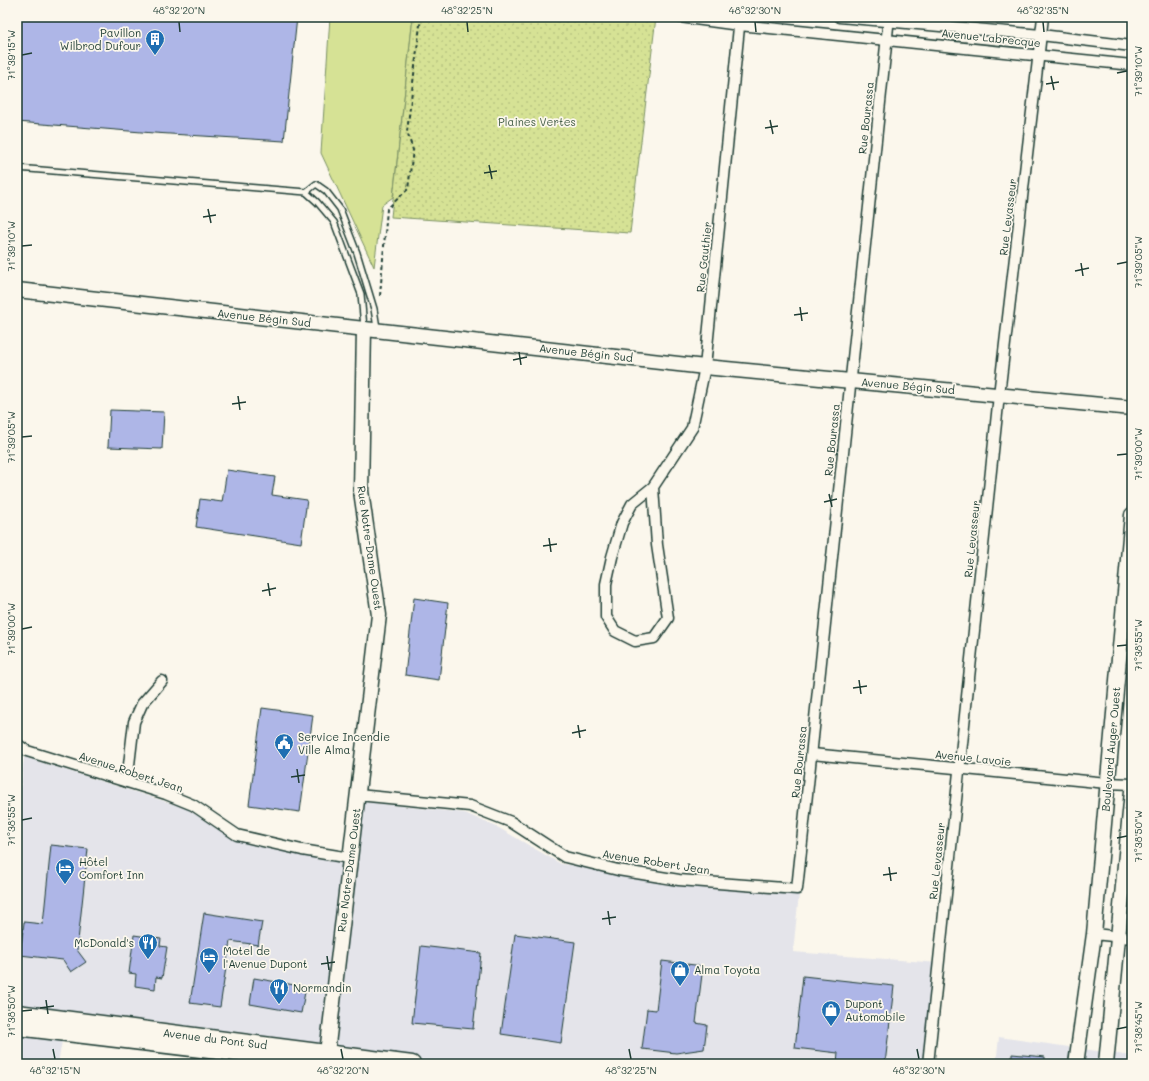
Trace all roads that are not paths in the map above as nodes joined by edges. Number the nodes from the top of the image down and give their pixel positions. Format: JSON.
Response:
{"nodes":[{"id":1,"x":680,"y":17,"type":"edge"},
{"id":2,"x":840,"y":17,"type":"edge"},
{"id":3,"x":1043,"y":17,"type":"edge"},
{"id":4,"x":889,"y":19,"type":"edge"},
{"id":5,"x":740,"y":21,"type":"edge"},
{"id":6,"x":1041,"y":35,"type":"junction"},
{"id":7,"x":887,"y":40,"type":"junction"},
{"id":8,"x":1132,"y":46,"type":"edge"},
{"id":9,"x":1039,"y":55,"type":"junction"},
{"id":10,"x":1132,"y":65,"type":"edge"},
{"id":11,"x":17,"y":168,"type":"edge"},
{"id":12,"x":306,"y":192,"type":"junction"},
{"id":13,"x":17,"y":290,"type":"edge"},
{"id":14,"x":370,"y":329,"type":"junction"},
{"id":15,"x":704,"y":367,"type":"junction"},
{"id":16,"x":850,"y":380,"type":"junction"},
{"id":17,"x":1000,"y":395,"type":"junction"},
{"id":18,"x":1132,"y":408,"type":"edge"},
{"id":19,"x":653,"y":487,"type":"junction"},
{"id":20,"x":1132,"y":515,"type":"edge"},
{"id":21,"x":162,"y":681,"type":"dead end"},
{"id":22,"x":17,"y":744,"type":"edge"},
{"id":23,"x":812,"y":754,"type":"junction"},
{"id":24,"x":959,"y":769,"type":"junction"},
{"id":25,"x":127,"y":782,"type":"junction"},
{"id":26,"x":1107,"y":783,"type":"junction"},
{"id":27,"x":1132,"y":784,"type":"edge"},
{"id":28,"x":1132,"y":791,"type":"edge"},
{"id":29,"x":358,"y":796,"type":"junction"},
{"id":30,"x":350,"y":858,"type":"junction"},
{"id":31,"x":797,"y":889,"type":"joint"},
{"id":32,"x":1094,"y":934,"type":"junction"},
{"id":33,"x":1126,"y":937,"type":"edge"},
{"id":34,"x":17,"y":1013,"type":"edge"},
{"id":35,"x":17,"y":1027,"type":"edge"},
{"id":36,"x":326,"y":1060,"type":"edge"},
{"id":37,"x":412,"y":1064,"type":"edge"},
{"id":38,"x":928,"y":1064,"type":"edge"},
{"id":39,"x":1076,"y":1064,"type":"edge"},
{"id":40,"x":1106,"y":1064,"type":"edge"}],
"edges":[{"from":1,"to":5,"type":"street","name":"Avenue Labrecque"},
{"from":2,"to":4,"type":"street","name":"Avenue Labrecque"},
{"from":3,"to":6,"type":"street","name":"Rue Levasseur"},
{"from":4,"to":6,"type":"street","name":"Avenue Labrecque"},
{"from":4,"to":7,"type":"street","name":"Rue Bourassa"},
{"from":5,"to":7,"type":"street","name":"Avenue Labrecque"},
{"from":5,"to":15,"type":"street","name":"Rue Gauthier"},
{"from":6,"to":8,"type":"street","name":"Avenue Labrecque"},
{"from":6,"to":9,"type":"street","name":"Rue Levasseur"},
{"from":7,"to":9,"type":"street","name":"Avenue Labrecque"},
{"from":7,"to":16,"type":"street","name":"Rue Bourassa"},
{"from":9,"to":10,"type":"street","name":"Avenue Labrecque"},
{"from":9,"to":17,"type":"street","name":"Rue Levasseur"},
{"from":11,"to":12,"type":"lane"},
{"from":12,"to":14,"type":"lane"},
{"from":12,"to":14,"type":"lane"},
{"from":13,"to":14,"type":"street","name":"Avenue Bégin Sud"},
{"from":14,"to":15,"type":"street","name":"Avenue Bégin Sud"},
{"from":14,"to":29,"type":"street","name":"Rue Notre-Dame Ouest"},
{"from":15,"to":16,"type":"street","name":"Avenue Bégin Sud"},
{"from":15,"to":19,"type":"street","name":"Rue Gauthier"},
{"from":16,"to":17,"type":"street","name":"Avenue Bégin Sud"},
{"from":16,"to":23,"type":"street","name":"Rue Bourassa"},
{"from":17,"to":18,"type":"street","name":"Avenue Bégin Sud"},
{"from":17,"to":24,"type":"street","name":"Rue Levasseur"},
{"from":19,"to":19,"type":"street","name":"Rue Gauthier"},
{"from":20,"to":26,"type":"street","name":"Boulevard Auger Ouest"},
{"from":21,"to":25,"type":"street"},
{"from":22,"to":25,"type":"street","name":"Avenue Robert Jean"},
{"from":23,"to":24,"type":"street","name":"Avenue Lavoie"},
{"from":23,"to":31,"type":"street","name":"Rue Bourassa"},
{"from":24,"to":26,"type":"street","name":"Avenue Lavoie"},
{"from":24,"to":38,"type":"street","name":"Rue Levasseur"},
{"from":25,"to":30,"type":"street","name":"Avenue Robert Jean"},
{"from":26,"to":27,"type":"street","name":"Avenue Lavoie"},
{"from":26,"to":32,"type":"street","name":"Boulevard Auger Ouest"},
{"from":28,"to":33,"type":"street"},
{"from":29,"to":30,"type":"street","name":"Rue Notre-Dame Ouest"},
{"from":29,"to":31,"type":"street","name":"Avenue Robert Jean"},
{"from":30,"to":36,"type":"street","name":"Rue Notre-Dame Ouest"},
{"from":32,"to":33,"type":"street"},
{"from":32,"to":39,"type":"street","name":"Boulevard Auger Ouest"},
{"from":33,"to":40,"type":"street"},
{"from":34,"to":36,"type":"main road","name":"Avenue du Pont Sud"},
{"from":35,"to":36,"type":"main road","name":"Avenue du Pont Sud"},
{"from":36,"to":37,"type":"main road","name":"Avenue du Pont Sud"}]}
